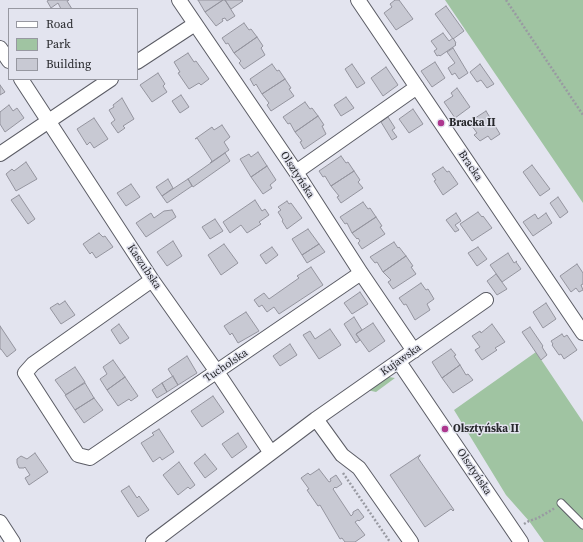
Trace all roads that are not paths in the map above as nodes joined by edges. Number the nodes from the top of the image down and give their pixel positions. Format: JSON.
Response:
{"nodes":[{"id":1,"x":179,"y":0,"type":"edge"},
{"id":2,"x":358,"y":0,"type":"edge"},
{"id":3,"x":195,"y":24,"type":"junction"},
{"id":4,"x":0,"y":48,"type":"edge"},
{"id":5,"x":8,"y":60,"type":"edge"},
{"id":6,"x":138,"y":61,"type":"edge"},
{"id":7,"x":22,"y":80,"type":"edge"},
{"id":8,"x":109,"y":80,"type":"edge"},
{"id":9,"x":417,"y":87,"type":"junction"},
{"id":10,"x":48,"y":120,"type":"junction"},
{"id":11,"x":0,"y":154,"type":"edge"},
{"id":12,"x":296,"y":172,"type":"junction"},
{"id":13,"x":361,"y":273,"type":"junction"},
{"id":14,"x":152,"y":280,"type":"junction"},
{"id":15,"x":486,"y":300,"type":"dead end"},
{"id":16,"x":583,"y":333,"type":"edge"},
{"id":17,"x":414,"y":351,"type":"junction"},
{"id":18,"x":399,"y":362,"type":"junction"},
{"id":19,"x":217,"y":372,"type":"junction"},
{"id":20,"x":316,"y":419,"type":"junction"},
{"id":21,"x":271,"y":453,"type":"junction"},
{"id":22,"x":561,"y":503,"type":"road end"},
{"id":23,"x":0,"y":522,"type":"edge"},
{"id":24,"x":583,"y":525,"type":"edge"},
{"id":25,"x":518,"y":537,"type":"edge"},
{"id":26,"x":13,"y":541,"type":"edge"},
{"id":27,"x":153,"y":542,"type":"edge"},
{"id":28,"x":411,"y":542,"type":"edge"}],
"edges":[{"from":1,"to":3,"type":"street","name":"Olsztyńska"},
{"from":2,"to":9,"type":"street","name":"Bracka"},
{"from":3,"to":6,"type":"street"},
{"from":3,"to":12,"type":"street","name":"Olsztyńska"},
{"from":4,"to":5,"type":"street"},
{"from":7,"to":10,"type":"street","name":"Kaszubska"},
{"from":8,"to":10,"type":"street"},
{"from":9,"to":12,"type":"street"},
{"from":9,"to":16,"type":"street","name":"Bracka"},
{"from":10,"to":11,"type":"street"},
{"from":10,"to":14,"type":"street","name":"Kaszubska"},
{"from":12,"to":13,"type":"street","name":"Olsztyńska"},
{"from":13,"to":17,"type":"street","name":"Olsztyńska"},
{"from":13,"to":19,"type":"street","name":"Tucholska"},
{"from":14,"to":19,"type":"street","name":"Kaszubska"},
{"from":14,"to":19,"type":"street","name":"Tucholska"},
{"from":15,"to":17,"type":"street","name":"Kujawska"},
{"from":17,"to":18,"type":"street","name":"Kujawska"},
{"from":18,"to":20,"type":"street","name":"Kujawska"},
{"from":18,"to":25,"type":"street","name":"Olsztyńska"},
{"from":19,"to":21,"type":"street","name":"Kaszubska"},
{"from":20,"to":21,"type":"street","name":"Kujawska"},
{"from":20,"to":28,"type":"street"},
{"from":21,"to":27,"type":"street","name":"Kujawska"},
{"from":22,"to":24,"type":"lane"},
{"from":23,"to":26,"type":"street"}]}
